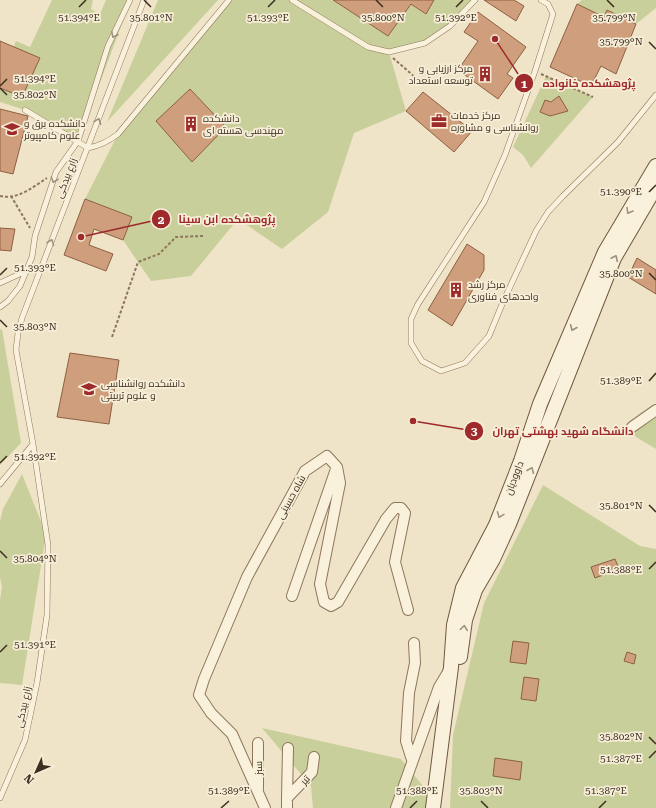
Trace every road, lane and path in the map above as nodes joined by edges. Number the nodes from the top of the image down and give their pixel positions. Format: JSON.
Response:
{"nodes":[{"id":1,"x":130,"y":0,"type":"edge"},
{"id":2,"x":144,"y":0,"type":"edge"},
{"id":3,"x":229,"y":0,"type":"edge"},
{"id":4,"x":292,"y":0,"type":"edge"},
{"id":5,"x":475,"y":0,"type":"edge"},
{"id":6,"x":541,"y":0,"type":"edge"},
{"id":7,"x":394,"y":59,"type":"dead end"},
{"id":8,"x":535,"y":71,"type":"junction"},
{"id":9,"x":424,"y":85,"type":"dead end"},
{"id":10,"x":656,"y":95,"type":"edge"},
{"id":11,"x":593,"y":97,"type":"dead end"},
{"id":12,"x":26,"y":110,"type":"dead end"},
{"id":13,"x":78,"y":141,"type":"junction"},
{"id":14,"x":88,"y":148,"type":"junction"},
{"id":15,"x":656,"y":166,"type":"edge"},
{"id":16,"x":56,"y":172,"type":"junction"},
{"id":17,"x":656,"y":186,"type":"edge"},
{"id":18,"x":0,"y":196,"type":"edge"},
{"id":19,"x":11,"y":196,"type":"junction"},
{"id":20,"x":35,"y":236,"type":"junction"},
{"id":21,"x":203,"y":236,"type":"dead end"},
{"id":22,"x":26,"y":271,"type":"junction"},
{"id":23,"x":0,"y":283,"type":"edge"},
{"id":24,"x":0,"y":307,"type":"edge"},
{"id":25,"x":112,"y":337,"type":"dead end"},
{"id":26,"x":566,"y":361,"type":"junction"},
{"id":27,"x":656,"y":410,"type":"edge"},
{"id":28,"x":632,"y":427,"type":"dead end"},
{"id":29,"x":33,"y":444,"type":"junction"},
{"id":30,"x":337,"y":467,"type":"junction"},
{"id":31,"x":0,"y":484,"type":"edge"},
{"id":32,"x":292,"y":596,"type":"dead end"},
{"id":33,"x":408,"y":610,"type":"dead end"},
{"id":34,"x":414,"y":643,"type":"dead end"},
{"id":35,"x":455,"y":666,"type":"junction"},
{"id":36,"x":258,"y":743,"type":"dead end"},
{"id":37,"x":288,"y":748,"type":"dead end"},
{"id":38,"x":314,"y":758,"type":"dead end"},
{"id":39,"x":412,"y":760,"type":"junction"},
{"id":40,"x":258,"y":793,"type":"junction"},
{"id":41,"x":0,"y":798,"type":"edge"},
{"id":42,"x":287,"y":803,"type":"edge"},
{"id":43,"x":265,"y":808,"type":"edge"},
{"id":44,"x":396,"y":808,"type":"edge"},
{"id":45,"x":433,"y":808,"type":"edge"},
{"id":46,"x":439,"y":808,"type":"edge"}],
"edges":[{"from":1,"to":13,"type":"lane","name":"زارع بیدکی","one_way":true},
{"from":14,"to":2,"type":"lane","name":"زارع بیدکی","one_way":true},
{"from":3,"to":14,"type":"lane"},
{"from":4,"to":5,"type":"lane"},
{"from":6,"to":8,"type":"lane"},
{"from":7,"to":9,"type":"path"},
{"from":8,"to":10,"type":"lane"},
{"from":8,"to":11,"type":"path"},
{"from":12,"to":13,"type":"lane"},
{"from":13,"to":14,"type":"lane"},
{"from":13,"to":16,"type":"lane","name":"زارع بیدکی"},
{"from":29,"to":14,"type":"lane","name":"زارع بیدکی","one_way":true},
{"from":15,"to":26,"type":"street","name":"داوودیان","one_way":true},
{"from":16,"to":19,"type":"path"},
{"from":16,"to":20,"type":"lane","name":"زارع بیدکی","one_way":true},
{"from":26,"to":17,"type":"street","name":"داوودیان","one_way":true},
{"from":18,"to":19,"type":"path"},
{"from":19,"to":20,"type":"path"},
{"from":20,"to":22,"type":"lane","name":"زارع بیدکی"},
{"from":21,"to":25,"type":"path"},
{"from":22,"to":23,"type":"lane"},
{"from":22,"to":24,"type":"lane","name":"زارع بیدکی"},
{"from":26,"to":35,"type":"street","name":"داوودیان"},
{"from":27,"to":28,"type":"street"},
{"from":29,"to":31,"type":"lane"},
{"from":29,"to":41,"type":"lane","name":"زارع بیدکی"},
{"from":30,"to":32,"type":"street"},
{"from":30,"to":33,"type":"street"},
{"from":30,"to":40,"type":"street","name":"شاه حسینی"},
{"from":34,"to":39,"type":"street"},
{"from":35,"to":39,"type":"street"},
{"from":35,"to":45,"type":"street","name":"داوودیان"},
{"from":35,"to":46,"type":"street","name":"داوودیان"},
{"from":36,"to":40,"type":"street","name":"سبز"},
{"from":37,"to":42,"type":"street","name":"تیر"},
{"from":38,"to":42,"type":"street","name":"تیر"},
{"from":39,"to":44,"type":"street"},
{"from":40,"to":43,"type":"street","name":"شاه حسینی"}]}
